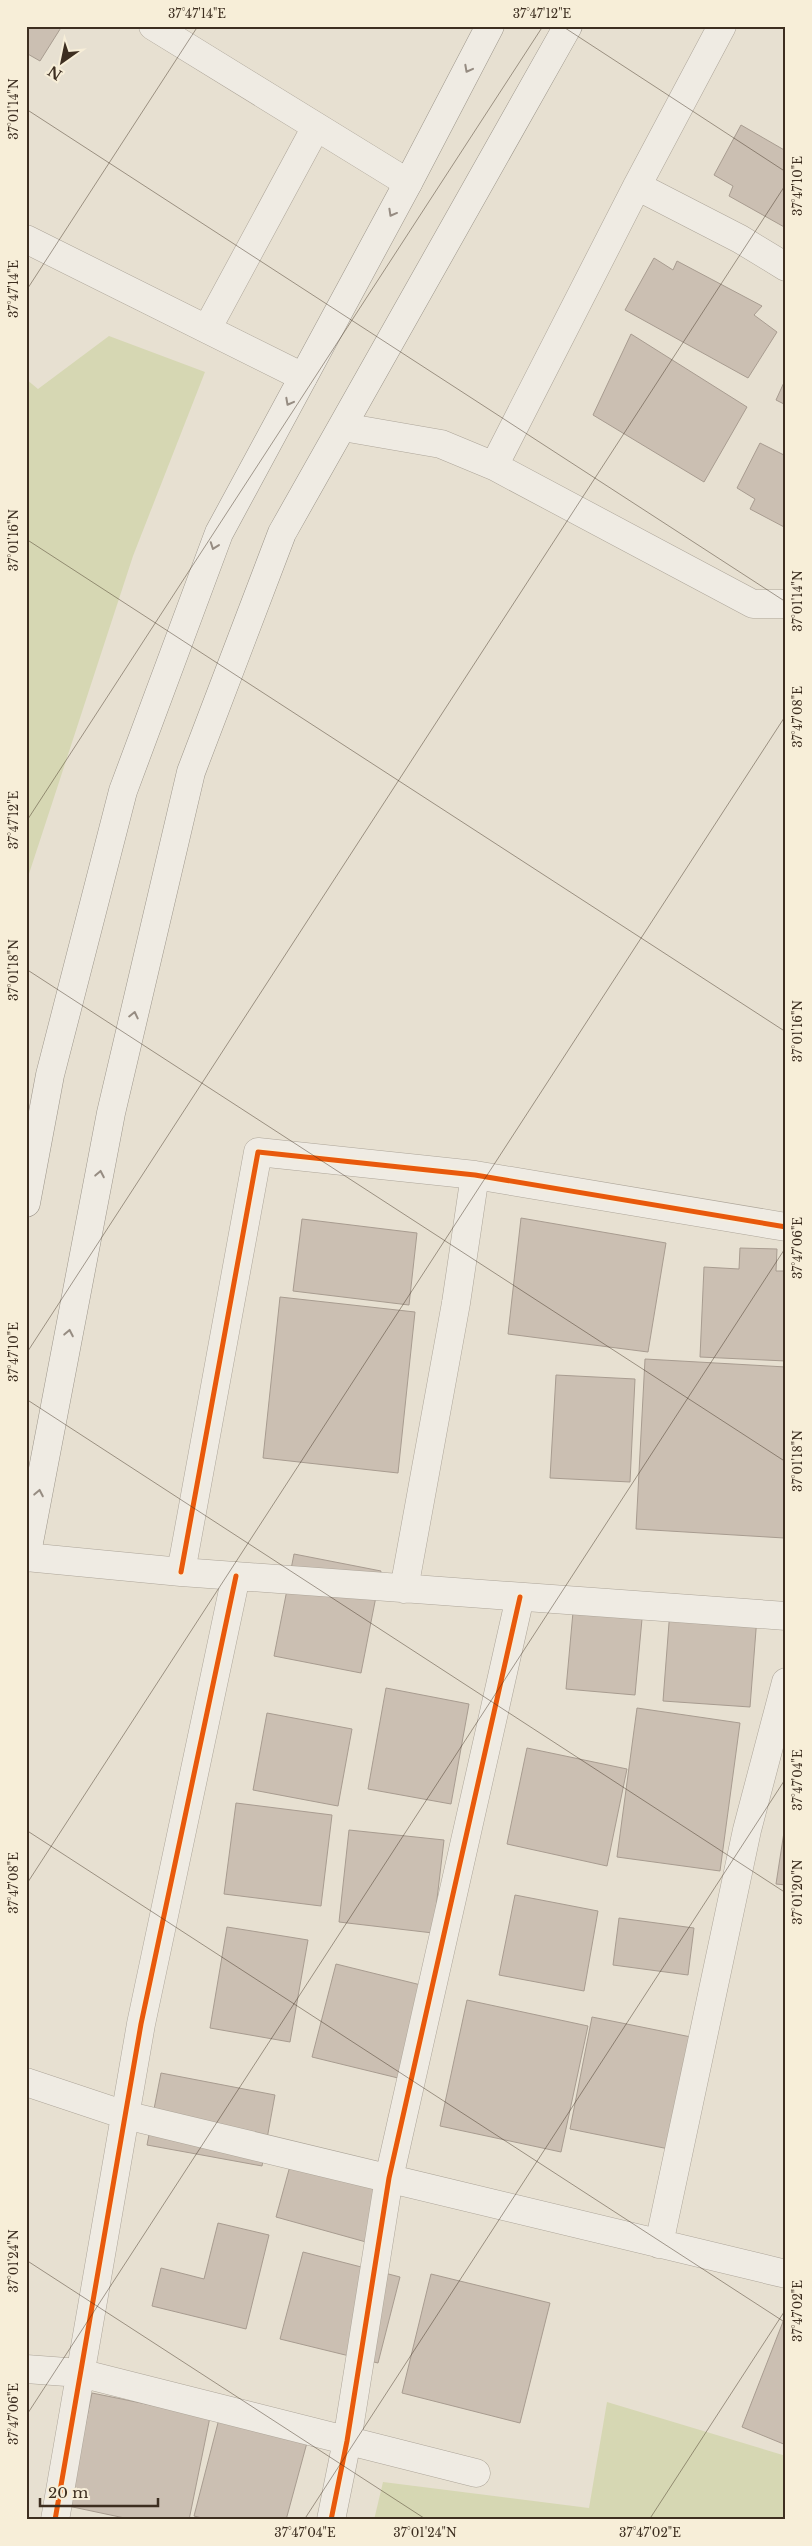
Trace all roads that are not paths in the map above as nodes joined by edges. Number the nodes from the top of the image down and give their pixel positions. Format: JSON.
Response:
{"nodes":[{"id":1,"x":153,"y":26,"type":"edge"},
{"id":2,"x":490,"y":26,"type":"edge"},
{"id":3,"x":568,"y":26,"type":"edge"},
{"id":4,"x":722,"y":26,"type":"edge"},
{"id":5,"x":316,"y":127,"type":"junction"},
{"id":6,"x":408,"y":183,"type":"junction"},
{"id":7,"x":637,"y":186,"type":"junction"},
{"id":8,"x":26,"y":239,"type":"edge"},
{"id":9,"x":786,"y":267,"type":"edge"},
{"id":10,"x":208,"y":329,"type":"junction"},
{"id":11,"x":303,"y":377,"type":"junction"},
{"id":12,"x":343,"y":427,"type":"junction"},
{"id":13,"x":494,"y":466,"type":"junction"},
{"id":14,"x":786,"y":604,"type":"edge"},
{"id":15,"x":475,"y":1175,"type":"junction"},
{"id":16,"x":26,"y":1203,"type":"edge"},
{"id":17,"x":786,"y":1227,"type":"edge"},
{"id":18,"x":26,"y":1557,"type":"edge"},
{"id":19,"x":181,"y":1572,"type":"junction"},
{"id":20,"x":236,"y":1576,"type":"junction"},
{"id":21,"x":404,"y":1589,"type":"junction"},
{"id":22,"x":520,"y":1597,"type":"junction"},
{"id":23,"x":786,"y":1616,"type":"edge"},
{"id":24,"x":786,"y":1682,"type":"edge"},
{"id":25,"x":26,"y":2082,"type":"edge"},
{"id":26,"x":125,"y":2116,"type":"junction"},
{"id":27,"x":389,"y":2178,"type":"junction"},
{"id":28,"x":659,"y":2244,"type":"junction"},
{"id":29,"x":786,"y":2274,"type":"edge"},
{"id":30,"x":26,"y":2369,"type":"edge"},
{"id":31,"x":80,"y":2373,"type":"junction"},
{"id":32,"x":347,"y":2441,"type":"junction"},
{"id":33,"x":476,"y":2473,"type":"dead end"},
{"id":34,"x":55,"y":2520,"type":"edge"},
{"id":35,"x":332,"y":2520,"type":"edge"}],
"edges":[{"from":1,"to":5,"type":"street"},
{"from":2,"to":6,"type":"street","one_way":true},
{"from":3,"to":12,"type":"street"},
{"from":4,"to":7,"type":"street"},
{"from":5,"to":6,"type":"street"},
{"from":5,"to":10,"type":"street"},
{"from":6,"to":11,"type":"street","one_way":true},
{"from":7,"to":9,"type":"street"},
{"from":7,"to":13,"type":"street"},
{"from":8,"to":10,"type":"street"},
{"from":10,"to":11,"type":"street"},
{"from":11,"to":16,"type":"street","one_way":true},
{"from":12,"to":13,"type":"street"},
{"from":18,"to":12,"type":"street","one_way":true},
{"from":13,"to":14,"type":"street"},
{"from":15,"to":17,"type":"street"},
{"from":15,"to":19,"type":"street"},
{"from":15,"to":21,"type":"street"},
{"from":18,"to":19,"type":"street"},
{"from":19,"to":20,"type":"street"},
{"from":20,"to":21,"type":"street"},
{"from":20,"to":26,"type":"street"},
{"from":21,"to":22,"type":"street"},
{"from":22,"to":23,"type":"street"},
{"from":22,"to":27,"type":"street"},
{"from":24,"to":28,"type":"street"},
{"from":25,"to":26,"type":"street"},
{"from":26,"to":27,"type":"street"},
{"from":26,"to":31,"type":"street"},
{"from":27,"to":28,"type":"street"},
{"from":27,"to":32,"type":"street"},
{"from":28,"to":29,"type":"street"},
{"from":30,"to":31,"type":"street"},
{"from":31,"to":32,"type":"street"},
{"from":31,"to":34,"type":"street"},
{"from":32,"to":33,"type":"street"},
{"from":32,"to":35,"type":"street"}]}
